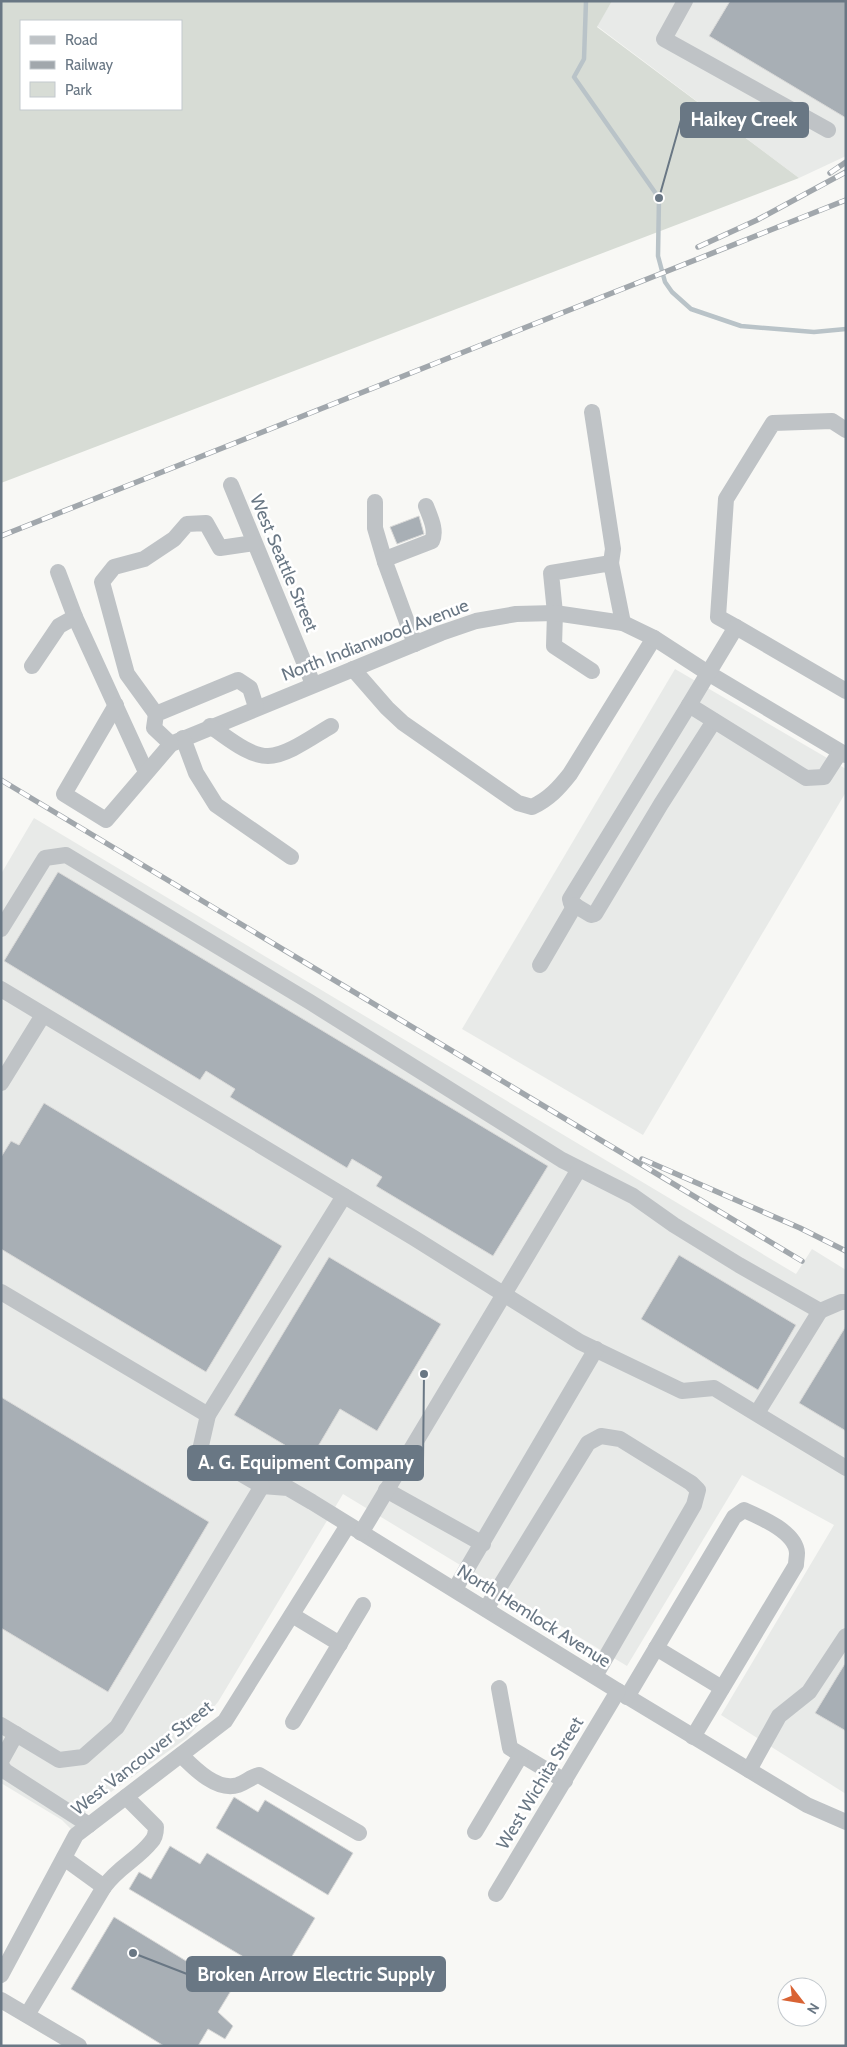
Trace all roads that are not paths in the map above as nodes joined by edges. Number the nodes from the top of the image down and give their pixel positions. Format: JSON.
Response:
{"nodes":[{"id":1,"x":685,"y":1,"type":"edge"},
{"id":2,"x":828,"y":130,"type":"dead end"},
{"id":3,"x":592,"y":412,"type":"dead end"},
{"id":4,"x":846,"y":430,"type":"edge"},
{"id":5,"x":230,"y":486,"type":"dead end"},
{"id":6,"x":375,"y":502,"type":"dead end"},
{"id":7,"x":426,"y":506,"type":"dead end"},
{"id":8,"x":254,"y":543,"type":"junction"},
{"id":9,"x":385,"y":562,"type":"junction"},
{"id":10,"x":611,"y":564,"type":"junction"},
{"id":11,"x":58,"y":572,"type":"dead end"},
{"id":12,"x":555,"y":613,"type":"junction"},
{"id":13,"x":75,"y":617,"type":"junction"},
{"id":14,"x":624,"y":623,"type":"junction"},
{"id":15,"x":736,"y":627,"type":"junction"},
{"id":16,"x":654,"y":638,"type":"junction"},
{"id":17,"x":415,"y":644,"type":"junction"},
{"id":18,"x":32,"y":666,"type":"dead end"},
{"id":19,"x":353,"y":670,"type":"junction"},
{"id":20,"x":592,"y":671,"type":"dead end"},
{"id":21,"x":708,"y":673,"type":"junction"},
{"id":22,"x":313,"y":684,"type":"junction"},
{"id":23,"x":846,"y":691,"type":"edge"},
{"id":24,"x":116,"y":705,"type":"junction"},
{"id":25,"x":689,"y":705,"type":"junction"},
{"id":26,"x":256,"y":707,"type":"junction"},
{"id":27,"x":156,"y":714,"type":"junction"},
{"id":28,"x":714,"y":721,"type":"junction"},
{"id":29,"x":210,"y":726,"type":"junction"},
{"id":30,"x":331,"y":726,"type":"dead end"},
{"id":31,"x":177,"y":741,"type":"junction"},
{"id":32,"x":843,"y":754,"type":"edge"},
{"id":33,"x":146,"y":772,"type":"junction"},
{"id":34,"x":628,"y":804,"type":"junction"},
{"id":35,"x":652,"y":819,"type":"junction"},
{"id":36,"x":291,"y":857,"type":"dead end"},
{"id":37,"x":575,"y":905,"type":"junction"},
{"id":38,"x":1,"y":929,"type":"edge"},
{"id":39,"x":540,"y":964,"type":"dead end"},
{"id":40,"x":1,"y":989,"type":"edge"},
{"id":41,"x":43,"y":1015,"type":"junction"},
{"id":42,"x":1,"y":1083,"type":"edge"},
{"id":43,"x":579,"y":1169,"type":"junction"},
{"id":44,"x":344,"y":1196,"type":"junction"},
{"id":45,"x":1,"y":1292,"type":"edge"},
{"id":46,"x":504,"y":1294,"type":"junction"},
{"id":47,"x":846,"y":1302,"type":"edge"},
{"id":48,"x":820,"y":1311,"type":"junction"},
{"id":49,"x":596,"y":1349,"type":"junction"},
{"id":50,"x":757,"y":1413,"type":"junction"},
{"id":51,"x":208,"y":1415,"type":"junction"},
{"id":52,"x":846,"y":1468,"type":"edge"},
{"id":53,"x":262,"y":1486,"type":"junction"},
{"id":54,"x":386,"y":1490,"type":"junction"},
{"id":55,"x":354,"y":1529,"type":"junction"},
{"id":56,"x":482,"y":1544,"type":"junction"},
{"id":57,"x":455,"y":1589,"type":"junction"},
{"id":58,"x":363,"y":1605,"type":"dead end"},
{"id":59,"x":486,"y":1609,"type":"junction"},
{"id":60,"x":292,"y":1615,"type":"junction"},
{"id":61,"x":846,"y":1636,"type":"edge"},
{"id":62,"x":340,"y":1644,"type":"junction"},
{"id":63,"x":656,"y":1648,"type":"junction"},
{"id":64,"x":594,"y":1676,"type":"junction"},
{"id":65,"x":499,"y":1688,"type":"dead end"},
{"id":66,"x":722,"y":1688,"type":"junction"},
{"id":67,"x":622,"y":1694,"type":"junction"},
{"id":68,"x":293,"y":1722,"type":"dead end"},
{"id":69,"x":1,"y":1725,"type":"edge"},
{"id":70,"x":16,"y":1734,"type":"junction"},
{"id":71,"x":693,"y":1737,"type":"junction"},
{"id":72,"x":181,"y":1755,"type":"junction"},
{"id":73,"x":521,"y":1755,"type":"junction"},
{"id":74,"x":1,"y":1761,"type":"edge"},
{"id":75,"x":1,"y":1765,"type":"edge"},
{"id":76,"x":749,"y":1770,"type":"junction"},
{"id":77,"x":565,"y":1781,"type":"junction"},
{"id":78,"x":126,"y":1797,"type":"junction"},
{"id":79,"x":846,"y":1822,"type":"edge"},
{"id":80,"x":89,"y":1825,"type":"junction"},
{"id":81,"x":475,"y":1832,"type":"dead end"},
{"id":82,"x":359,"y":1833,"type":"dead end"},
{"id":83,"x":64,"y":1858,"type":"junction"},
{"id":84,"x":104,"y":1887,"type":"junction"},
{"id":85,"x":496,"y":1894,"type":"dead end"},
{"id":86,"x":1,"y":1975,"type":"edge"},
{"id":87,"x":1,"y":2000,"type":"edge"},
{"id":88,"x":27,"y":2015,"type":"junction"},
{"id":89,"x":79,"y":2046,"type":"edge"}],
"edges":[{"from":1,"to":2,"type":"street"},
{"from":3,"to":10,"type":"street"},
{"from":4,"to":15,"type":"street"},
{"from":5,"to":8,"type":"street","name":"West Seattle Street"},
{"from":6,"to":9,"type":"street"},
{"from":7,"to":9,"type":"street"},
{"from":8,"to":22,"type":"street","name":"West Seattle Street"},
{"from":8,"to":27,"type":"street"},
{"from":9,"to":17,"type":"street"},
{"from":10,"to":12,"type":"street"},
{"from":10,"to":14,"type":"street"},
{"from":11,"to":13,"type":"street"},
{"from":12,"to":14,"type":"street","name":"North Indianwood Avenue"},
{"from":12,"to":17,"type":"street","name":"North Indianwood Avenue"},
{"from":12,"to":20,"type":"street"},
{"from":13,"to":18,"type":"street"},
{"from":13,"to":24,"type":"street"},
{"from":14,"to":16,"type":"street","name":"North Indianwood Avenue"},
{"from":15,"to":21,"type":"street"},
{"from":15,"to":23,"type":"street"},
{"from":16,"to":19,"type":"street"},
{"from":16,"to":21,"type":"street","name":"North Indianwood Avenue"},
{"from":17,"to":19,"type":"street","name":"North Indianwood Avenue"},
{"from":19,"to":22,"type":"street","name":"North Indianwood Avenue"},
{"from":21,"to":25,"type":"street"},
{"from":21,"to":32,"type":"street","name":"North Indianwood Avenue"},
{"from":22,"to":26,"type":"street","name":"North Indianwood Avenue"},
{"from":24,"to":33,"type":"street"},
{"from":24,"to":33,"type":"street","name":"North Indianwood Avenue"},
{"from":25,"to":28,"type":"street"},
{"from":25,"to":34,"type":"street"},
{"from":26,"to":27,"type":"street"},
{"from":26,"to":29,"type":"street","name":"North Indianwood Avenue"},
{"from":27,"to":31,"type":"street"},
{"from":28,"to":32,"type":"street"},
{"from":28,"to":35,"type":"street"},
{"from":29,"to":30,"type":"street"},
{"from":29,"to":31,"type":"street","name":"North Indianwood Avenue"},
{"from":31,"to":33,"type":"street","name":"North Indianwood Avenue"},
{"from":31,"to":36,"type":"street"},
{"from":34,"to":35,"type":"street"},
{"from":34,"to":37,"type":"street"},
{"from":35,"to":37,"type":"street"},
{"from":37,"to":39,"type":"street"},
{"from":38,"to":43,"type":"street"},
{"from":40,"to":41,"type":"street"},
{"from":41,"to":42,"type":"street"},
{"from":41,"to":44,"type":"street"},
{"from":43,"to":46,"type":"street","name":"West Vancouver Street"},
{"from":43,"to":48,"type":"street"},
{"from":44,"to":46,"type":"street"},
{"from":44,"to":51,"type":"street"},
{"from":45,"to":51,"type":"street"},
{"from":46,"to":49,"type":"street"},
{"from":46,"to":54,"type":"street","name":"West Vancouver Street"},
{"from":47,"to":48,"type":"street"},
{"from":48,"to":50,"type":"street"},
{"from":49,"to":50,"type":"street"},
{"from":49,"to":56,"type":"street"},
{"from":50,"to":52,"type":"street"},
{"from":51,"to":53,"type":"street","name":"North Hemlock Avenue"},
{"from":53,"to":55,"type":"street","name":"North Hemlock Avenue"},
{"from":53,"to":70,"type":"street"},
{"from":54,"to":55,"type":"street","name":"West Vancouver Street"},
{"from":54,"to":56,"type":"street"},
{"from":55,"to":57,"type":"street","name":"North Hemlock Avenue"},
{"from":55,"to":60,"type":"street","name":"West Vancouver Street"},
{"from":56,"to":57,"type":"street"},
{"from":57,"to":59,"type":"street","name":"North Hemlock Avenue"},
{"from":58,"to":62,"type":"street"},
{"from":59,"to":64,"type":"street","name":"North Hemlock Avenue"},
{"from":59,"to":64,"type":"street"},
{"from":60,"to":62,"type":"street"},
{"from":60,"to":72,"type":"street","name":"West Vancouver Street"},
{"from":61,"to":76,"type":"street"},
{"from":62,"to":68,"type":"street"},
{"from":63,"to":66,"type":"street"},
{"from":63,"to":66,"type":"street","name":"West Wichita Street"},
{"from":63,"to":67,"type":"street","name":"West Wichita Street"},
{"from":64,"to":67,"type":"street","name":"North Hemlock Avenue"},
{"from":65,"to":73,"type":"street"},
{"from":66,"to":71,"type":"street"},
{"from":67,"to":71,"type":"street","name":"North Hemlock Avenue"},
{"from":67,"to":77,"type":"street","name":"West Wichita Street"},
{"from":69,"to":70,"type":"street"},
{"from":70,"to":74,"type":"street"},
{"from":71,"to":76,"type":"street","name":"North Hemlock Avenue"},
{"from":72,"to":78,"type":"street","name":"West Vancouver Street"},
{"from":72,"to":82,"type":"street"},
{"from":73,"to":77,"type":"street"},
{"from":73,"to":81,"type":"street"},
{"from":75,"to":80,"type":"street"},
{"from":76,"to":79,"type":"street","name":"North Hemlock Avenue"},
{"from":77,"to":85,"type":"street","name":"West Wichita Street"},
{"from":78,"to":80,"type":"street","name":"West Vancouver Street"},
{"from":78,"to":84,"type":"street"},
{"from":80,"to":83,"type":"street","name":"West Vancouver Street"},
{"from":83,"to":84,"type":"street"},
{"from":83,"to":86,"type":"street","name":"West Vancouver Street"},
{"from":84,"to":88,"type":"street"},
{"from":87,"to":88,"type":"street"},
{"from":88,"to":89,"type":"street"}]}
